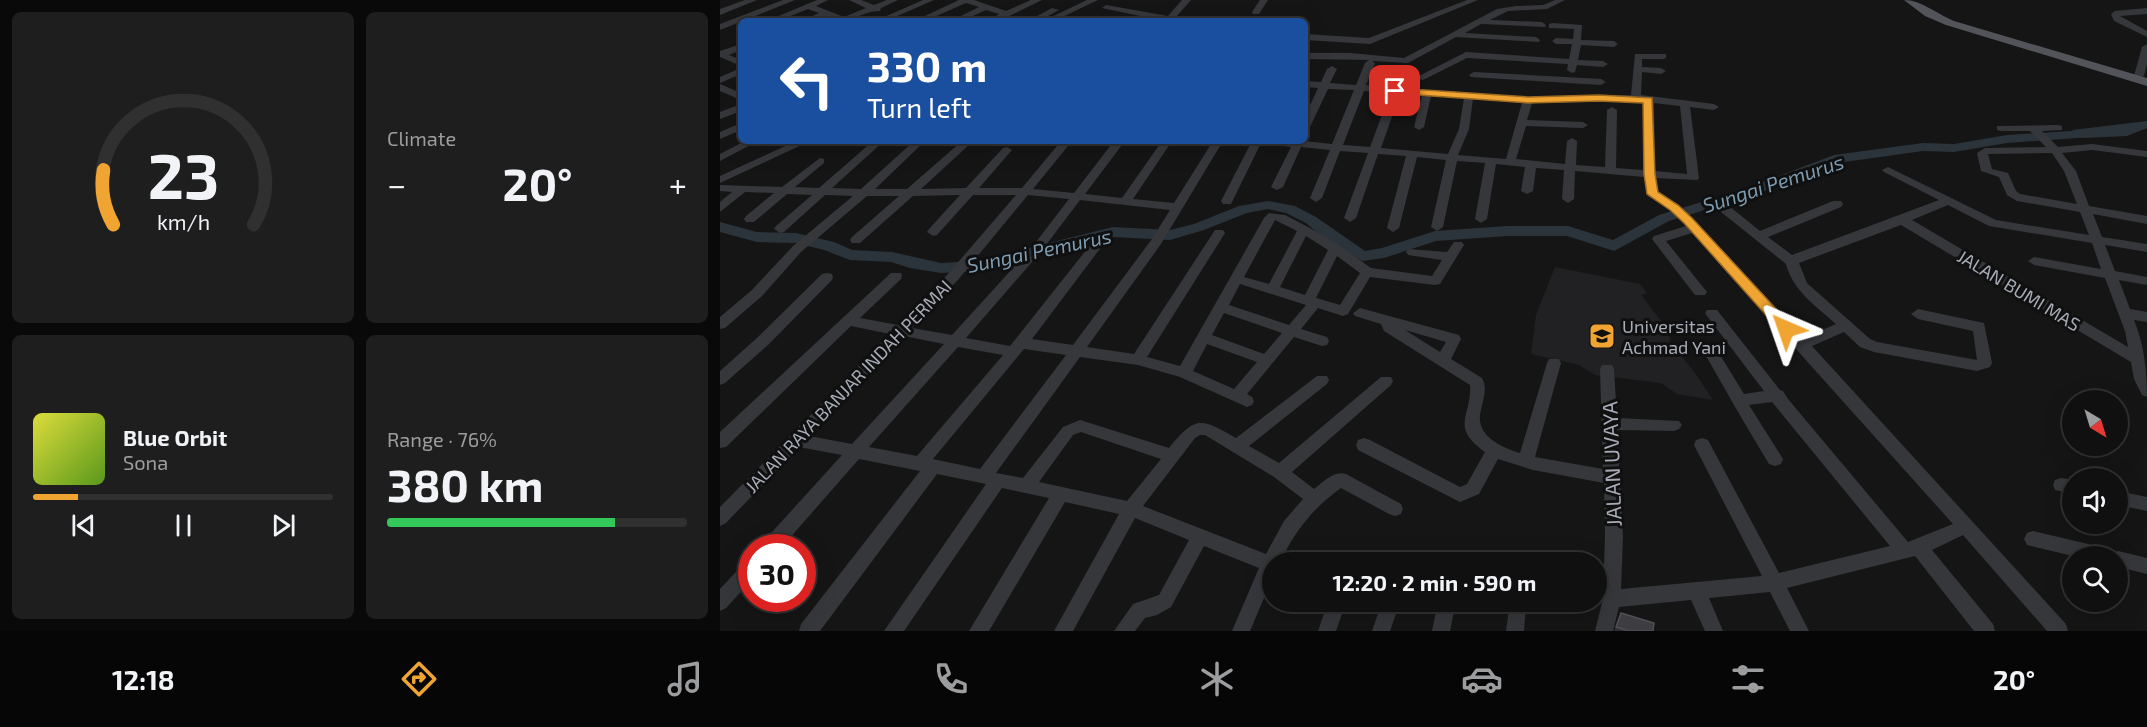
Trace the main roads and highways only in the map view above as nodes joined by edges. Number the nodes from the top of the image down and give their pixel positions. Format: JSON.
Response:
{"nodes":[{"id":1,"x":1909,"y":0,"type":"edge"},
{"id":2,"x":1916,"y":0,"type":"edge"},
{"id":3,"x":2144,"y":79,"type":"edge"}],
"edges":[{"from":1,"to":3,"type":"main road"},
{"from":2,"to":3,"type":"main road"}]}
